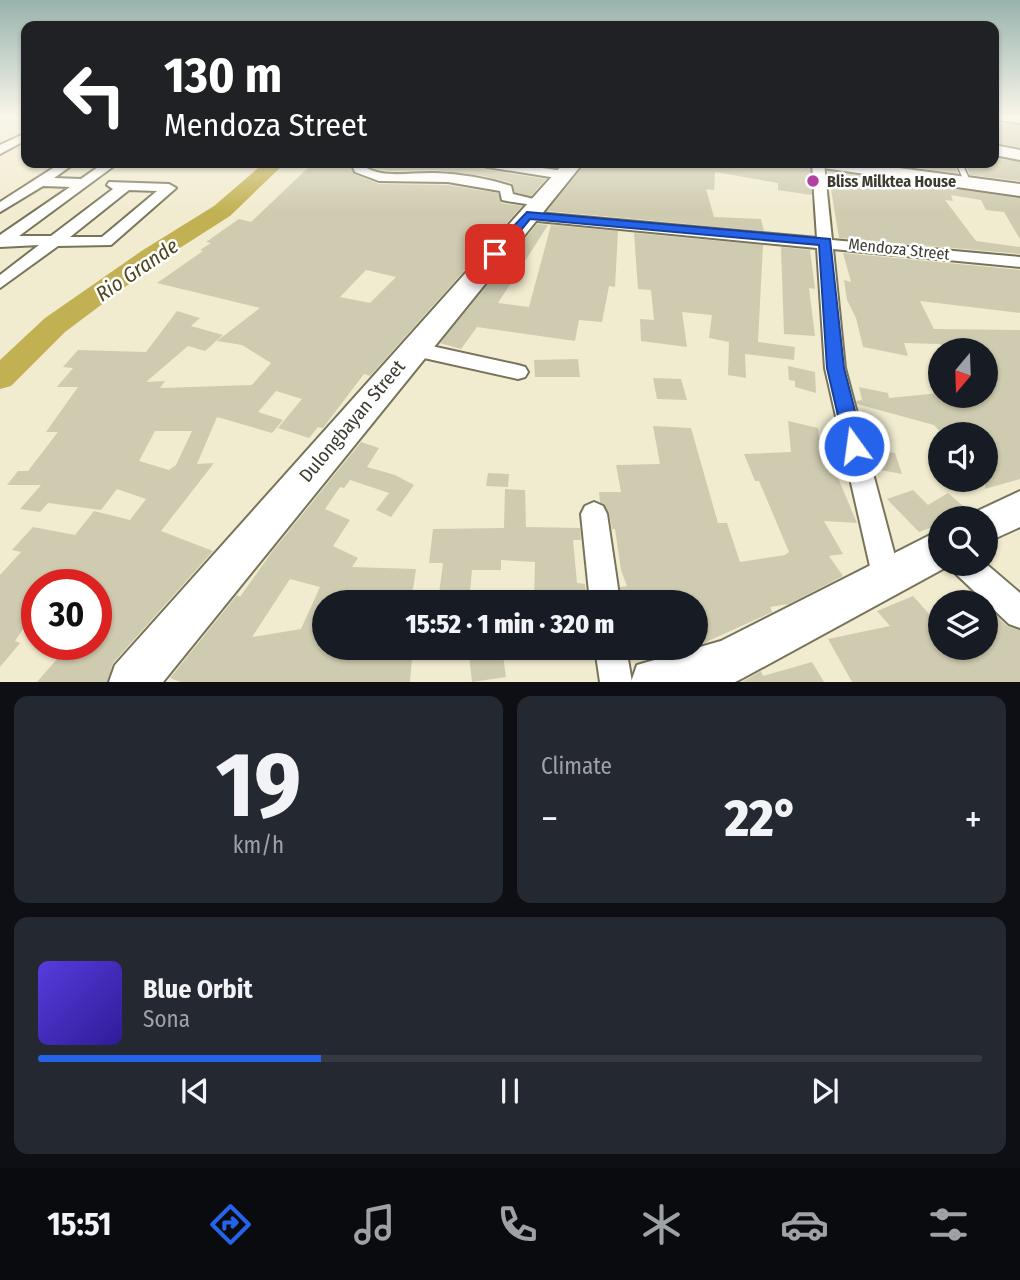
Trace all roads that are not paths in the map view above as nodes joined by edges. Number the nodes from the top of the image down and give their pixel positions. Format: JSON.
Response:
{"nodes":[{"id":1,"x":999,"y":151,"type":"edge"},
{"id":2,"x":1020,"y":155,"type":"edge"},
{"id":3,"x":61,"y":168,"type":"edge"},
{"id":4,"x":105,"y":168,"type":"edge"},
{"id":5,"x":359,"y":168,"type":"edge"},
{"id":6,"x":821,"y":168,"type":"edge"},
{"id":7,"x":858,"y":168,"type":"edge"},
{"id":8,"x":961,"y":168,"type":"edge"},
{"id":9,"x":568,"y":169,"type":"edge"},
{"id":10,"x":40,"y":181,"type":"junction"},
{"id":11,"x":83,"y":183,"type":"junction"},
{"id":12,"x":968,"y":183,"type":"junction"},
{"id":13,"x":127,"y":185,"type":"junction"},
{"id":14,"x":1020,"y":190,"type":"edge"},
{"id":15,"x":0,"y":208,"type":"edge"},
{"id":16,"x":533,"y":209,"type":"junction"},
{"id":17,"x":1,"y":241,"type":"edge"},
{"id":18,"x":825,"y":242,"type":"junction"},
{"id":19,"x":52,"y":243,"type":"junction"},
{"id":20,"x":1020,"y":262,"type":"edge"},
{"id":21,"x":0,"y":283,"type":"edge"},
{"id":22,"x":413,"y":349,"type":"junction"},
{"id":23,"x":518,"y":372,"type":"dead end"},
{"id":24,"x":1020,"y":508,"type":"edge"},
{"id":25,"x":594,"y":514,"type":"dead end"},
{"id":26,"x":998,"y":519,"type":"edge"},
{"id":27,"x":928,"y":555,"type":"edge"},
{"id":28,"x":886,"y":575,"type":"junction"},
{"id":29,"x":979,"y":576,"type":"edge"},
{"id":30,"x":604,"y":590,"type":"edge"},
{"id":31,"x":1020,"y":613,"type":"edge"},
{"id":32,"x":613,"y":660,"type":"edge"},
{"id":33,"x":132,"y":681,"type":"edge"},
{"id":34,"x":616,"y":681,"type":"edge"},
{"id":35,"x":654,"y":681,"type":"edge"}],
"edges":[{"from":1,"to":2,"type":"street"},
{"from":3,"to":10,"type":"street"},
{"from":4,"to":11,"type":"street"},
{"from":5,"to":16,"type":"street","name":"Mendoza Street"},
{"from":6,"to":18,"type":"street"},
{"from":7,"to":12,"type":"street"},
{"from":8,"to":12,"type":"lane"},
{"from":9,"to":16,"type":"street","name":"Dulongbayan Street"},
{"from":10,"to":11,"type":"street"},
{"from":10,"to":15,"type":"street"},
{"from":11,"to":13,"type":"street"},
{"from":11,"to":17,"type":"street"},
{"from":12,"to":14,"type":"street"},
{"from":13,"to":19,"type":"street"},
{"from":13,"to":19,"type":"street"},
{"from":16,"to":18,"type":"street","name":"Mendoza Street"},
{"from":16,"to":22,"type":"street","name":"Dulongbayan Street"},
{"from":17,"to":19,"type":"street"},
{"from":18,"to":20,"type":"street","name":"Mendoza Street"},
{"from":18,"to":28,"type":"street"},
{"from":19,"to":21,"type":"street"},
{"from":22,"to":23,"type":"street"},
{"from":22,"to":33,"type":"street","name":"Dulongbayan Street"},
{"from":24,"to":26,"type":"street"},
{"from":25,"to":30,"type":"street"},
{"from":27,"to":28,"type":"street"},
{"from":28,"to":35,"type":"street"},
{"from":29,"to":31,"type":"street"},
{"from":32,"to":34,"type":"street"}]}
